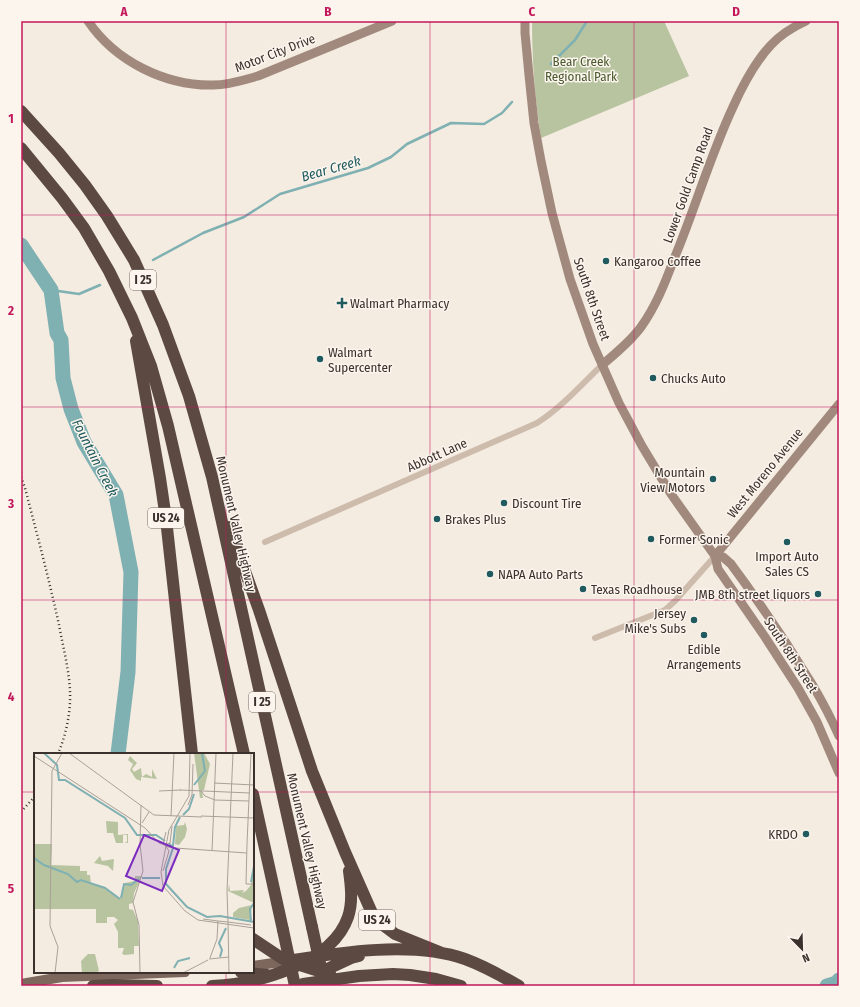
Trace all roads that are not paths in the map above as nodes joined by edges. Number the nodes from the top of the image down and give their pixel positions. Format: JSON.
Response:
{"nodes":[{"id":1,"x":88,"y":21,"type":"edge"},
{"id":2,"x":392,"y":21,"type":"edge"},
{"id":3,"x":525,"y":21,"type":"edge"},
{"id":4,"x":806,"y":21,"type":"edge"},
{"id":5,"x":21,"y":111,"type":"edge"},
{"id":6,"x":21,"y":148,"type":"edge"},
{"id":7,"x":132,"y":318,"type":"junction"},
{"id":8,"x":602,"y":365,"type":"junction"},
{"id":9,"x":839,"y":404,"type":"edge"},
{"id":10,"x":212,"y":477,"type":"junction"},
{"id":11,"x":265,"y":542,"type":"dead end"},
{"id":12,"x":715,"y":556,"type":"junction"},
{"id":13,"x":595,"y":638,"type":"dead end"},
{"id":14,"x":839,"y":736,"type":"edge"},
{"id":15,"x":192,"y":753,"type":"edge"},
{"id":16,"x":244,"y":753,"type":"edge"},
{"id":17,"x":839,"y":772,"type":"edge"},
{"id":18,"x":254,"y":799,"type":"edge"},
{"id":19,"x":345,"y":852,"type":"junction"},
{"id":20,"x":254,"y":940,"type":"edge"},
{"id":21,"x":381,"y":950,"type":"junction"},
{"id":22,"x":442,"y":953,"type":"junction"},
{"id":23,"x":312,"y":957,"type":"junction"},
{"id":24,"x":287,"y":960,"type":"junction"},
{"id":25,"x":300,"y":965,"type":"junction"},
{"id":26,"x":254,"y":966,"type":"edge"},
{"id":27,"x":322,"y":972,"type":"junction"},
{"id":28,"x":160,"y":973,"type":"edge"},
{"id":29,"x":249,"y":973,"type":"edge"},
{"id":30,"x":393,"y":974,"type":"junction"},
{"id":31,"x":272,"y":976,"type":"junction"},
{"id":32,"x":359,"y":976,"type":"junction"},
{"id":33,"x":21,"y":984,"type":"edge"},
{"id":34,"x":309,"y":984,"type":"edge"},
{"id":35,"x":94,"y":986,"type":"edge"},
{"id":36,"x":157,"y":986,"type":"edge"},
{"id":37,"x":212,"y":986,"type":"edge"},
{"id":38,"x":287,"y":986,"type":"edge"},
{"id":39,"x":382,"y":986,"type":"edge"},
{"id":40,"x":461,"y":986,"type":"edge"},
{"id":41,"x":519,"y":986,"type":"edge"}],
"edges":[{"from":1,"to":2,"type":"main road","name":"Motor City Drive"},
{"from":3,"to":8,"type":"main road","name":"South 8th Street"},
{"from":4,"to":8,"type":"main road","name":"Lower Gold Camp Road"},
{"from":5,"to":10,"type":"highway","name":"Monument Valley Highway","number":"I 25"},
{"from":6,"to":7,"type":"highway","number":"I 25"},
{"from":7,"to":15,"type":"highway","number":"US 24"},
{"from":7,"to":16,"type":"highway","number":"I 25"},
{"from":8,"to":11,"type":"street","name":"Abbott Lane"},
{"from":8,"to":12,"type":"main road","name":"South 8th Street"},
{"from":9,"to":12,"type":"main road","name":"West Moreno Avenue"},
{"from":10,"to":19,"type":"highway","number":"US 24"},
{"from":10,"to":34,"type":"highway","name":"Monument Valley Highway","number":"I 25","bridge":true},
{"from":12,"to":13,"type":"street","name":"West Moreno Avenue"},
{"from":12,"to":14,"type":"main road","name":"South 8th Street"},
{"from":12,"to":17,"type":"main road","name":"South 8th Street"},
{"from":18,"to":34,"type":"highway","bridge":true},
{"from":19,"to":22,"type":"highway","number":"US 24"},
{"from":19,"to":23,"type":"highway"},
{"from":20,"to":24,"type":"highway"},
{"from":21,"to":22,"type":"highway"},
{"from":21,"to":23,"type":"highway"},
{"from":21,"to":27,"type":"highway"},
{"from":22,"to":41,"type":"highway","number":"US 24"},
{"from":23,"to":24,"type":"highway"},
{"from":23,"to":25,"type":"highway"},
{"from":24,"to":25,"type":"highway"},
{"from":24,"to":26,"type":"main road"},
{"from":25,"to":27,"type":"highway"},
{"from":25,"to":31,"type":"highway"},
{"from":27,"to":32,"type":"highway"},
{"from":27,"to":34,"type":"highway"},
{"from":28,"to":33,"type":"main road"},
{"from":29,"to":31,"type":"highway"},
{"from":30,"to":32,"type":"highway"},
{"from":30,"to":39,"type":"highway"},
{"from":30,"to":40,"type":"highway"},
{"from":31,"to":34,"type":"highway"},
{"from":31,"to":37,"type":"highway"},
{"from":32,"to":34,"type":"highway"},
{"from":34,"to":38,"type":"main road"},
{"from":35,"to":36,"type":"highway"}]}
